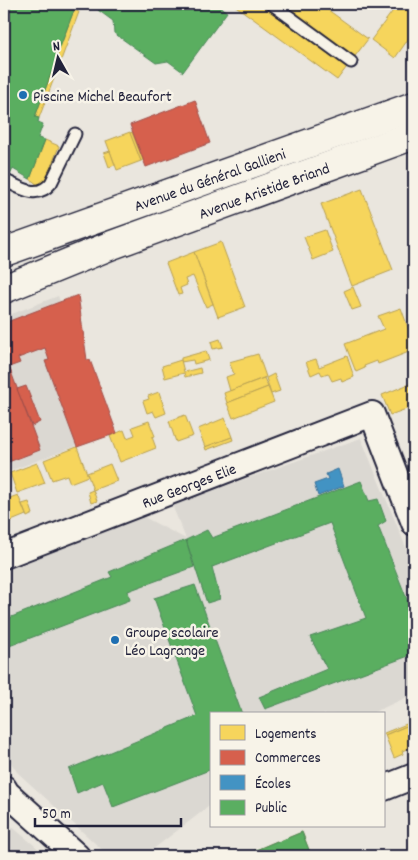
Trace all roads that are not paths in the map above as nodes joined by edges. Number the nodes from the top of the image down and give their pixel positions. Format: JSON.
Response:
{"nodes":[{"id":1,"x":272,"y":4,"type":"edge"},
{"id":2,"x":351,"y":62,"type":"dead end"},
{"id":3,"x":414,"y":106,"type":"edge"},
{"id":4,"x":74,"y":134,"type":"dead end"},
{"id":5,"x":414,"y":135,"type":"edge"},
{"id":6,"x":4,"y":180,"type":"edge"},
{"id":7,"x":4,"y":252,"type":"edge"},
{"id":8,"x":4,"y":289,"type":"edge"},
{"id":9,"x":405,"y":473,"type":"edge"},
{"id":10,"x":414,"y":523,"type":"edge"},
{"id":11,"x":4,"y":556,"type":"edge"},
{"id":12,"x":414,"y":776,"type":"edge"},
{"id":13,"x":386,"y":787,"type":"edge"},
{"id":14,"x":4,"y":788,"type":"edge"},
{"id":15,"x":77,"y":856,"type":"edge"}],
"edges":[{"from":1,"to":2,"type":"lane"},
{"from":3,"to":7,"type":"main road","name":"Avenue du Général Gallieni"},
{"from":4,"to":6,"type":"lane"},
{"from":5,"to":8,"type":"main road","name":"Avenue Aristide Briand"},
{"from":9,"to":10,"type":"street"},
{"from":9,"to":11,"type":"street","name":"Rue Georges Elie"},
{"from":12,"to":13,"type":"street"},
{"from":14,"to":15,"type":"street"}]}
